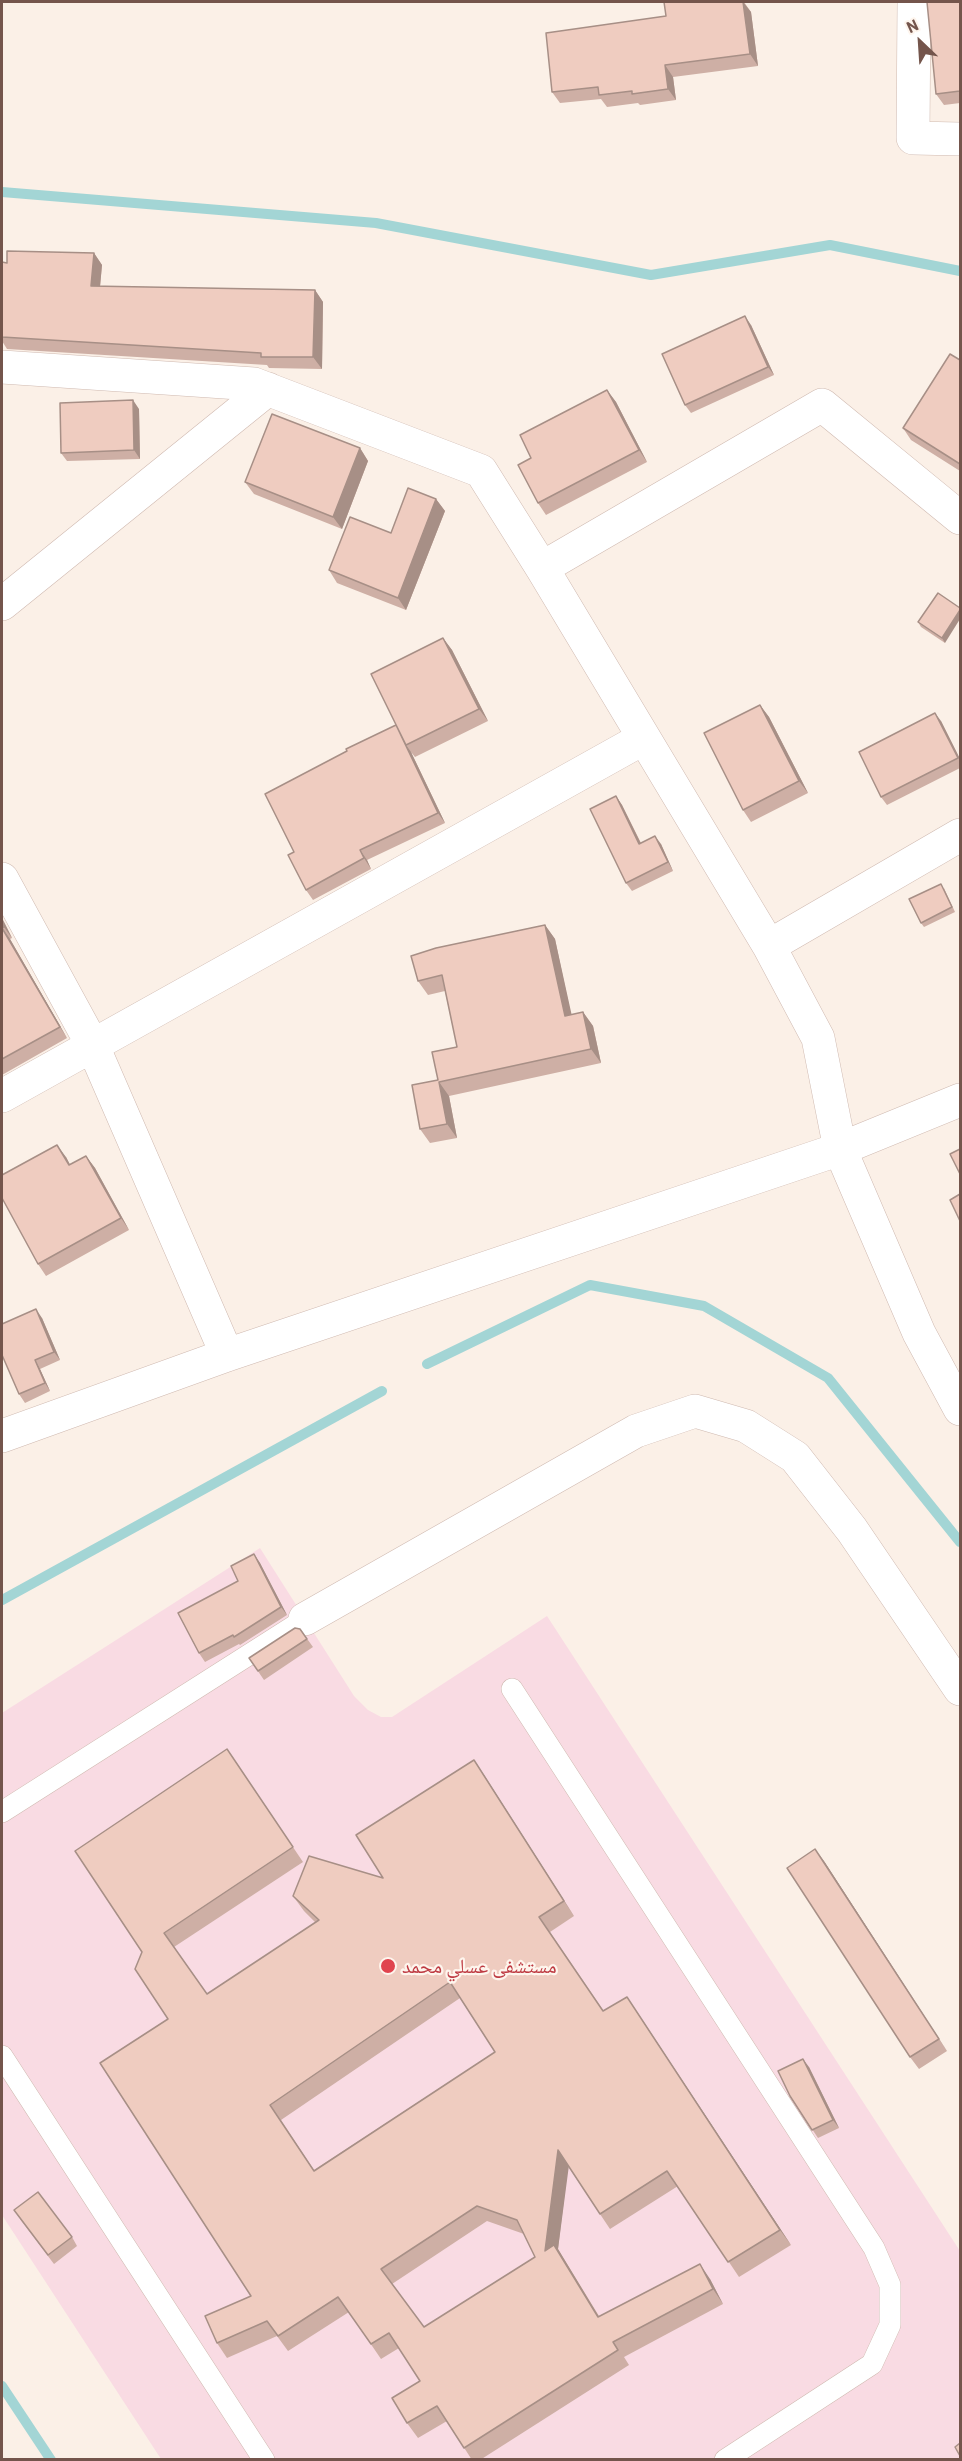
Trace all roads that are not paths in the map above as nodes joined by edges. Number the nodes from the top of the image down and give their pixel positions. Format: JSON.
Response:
{"nodes":[{"id":1,"x":914,"y":2,"type":"edge"},
{"id":2,"x":960,"y":139,"type":"edge"},
{"id":3,"x":2,"y":367,"type":"edge"},
{"id":4,"x":268,"y":389,"type":"junction"},
{"id":5,"x":960,"y":518,"type":"edge"},
{"id":6,"x":542,"y":568,"type":"junction"},
{"id":7,"x":2,"y":604,"type":"edge"},
{"id":8,"x":644,"y":738,"type":"junction"},
{"id":9,"x":960,"y":835,"type":"edge"},
{"id":10,"x":2,"y":879,"type":"edge"},
{"id":11,"x":769,"y":946,"type":"junction"},
{"id":12,"x":92,"y":1044,"type":"junction"},
{"id":13,"x":2,"y":1096,"type":"edge"},
{"id":14,"x":960,"y":1100,"type":"edge"},
{"id":15,"x":840,"y":1149,"type":"junction"},
{"id":16,"x":227,"y":1355,"type":"junction"},
{"id":17,"x":960,"y":1409,"type":"edge"},
{"id":18,"x":2,"y":1436,"type":"edge"},
{"id":19,"x":305,"y":1619,"type":"joint"},
{"id":20,"x":512,"y":1689,"type":"dead end"},
{"id":21,"x":960,"y":1689,"type":"edge"},
{"id":22,"x":2,"y":1812,"type":"edge"},
{"id":23,"x":2,"y":2056,"type":"edge"},
{"id":24,"x":264,"y":2460,"type":"edge"},
{"id":25,"x":725,"y":2460,"type":"edge"}],
"edges":[{"from":1,"to":2,"type":"street"},
{"from":3,"to":4,"type":"street"},
{"from":4,"to":6,"type":"street"},
{"from":4,"to":7,"type":"street"},
{"from":5,"to":6,"type":"street"},
{"from":6,"to":8,"type":"street"},
{"from":8,"to":11,"type":"street"},
{"from":8,"to":12,"type":"street"},
{"from":9,"to":11,"type":"street"},
{"from":10,"to":12,"type":"street"},
{"from":11,"to":15,"type":"street"},
{"from":12,"to":13,"type":"street"},
{"from":12,"to":16,"type":"street"},
{"from":14,"to":15,"type":"street"},
{"from":15,"to":16,"type":"street"},
{"from":15,"to":17,"type":"street"},
{"from":16,"to":18,"type":"street"},
{"from":19,"to":21,"type":"street"},
{"from":19,"to":22,"type":"lane"},
{"from":20,"to":25,"type":"lane"},
{"from":23,"to":24,"type":"lane"}]}
